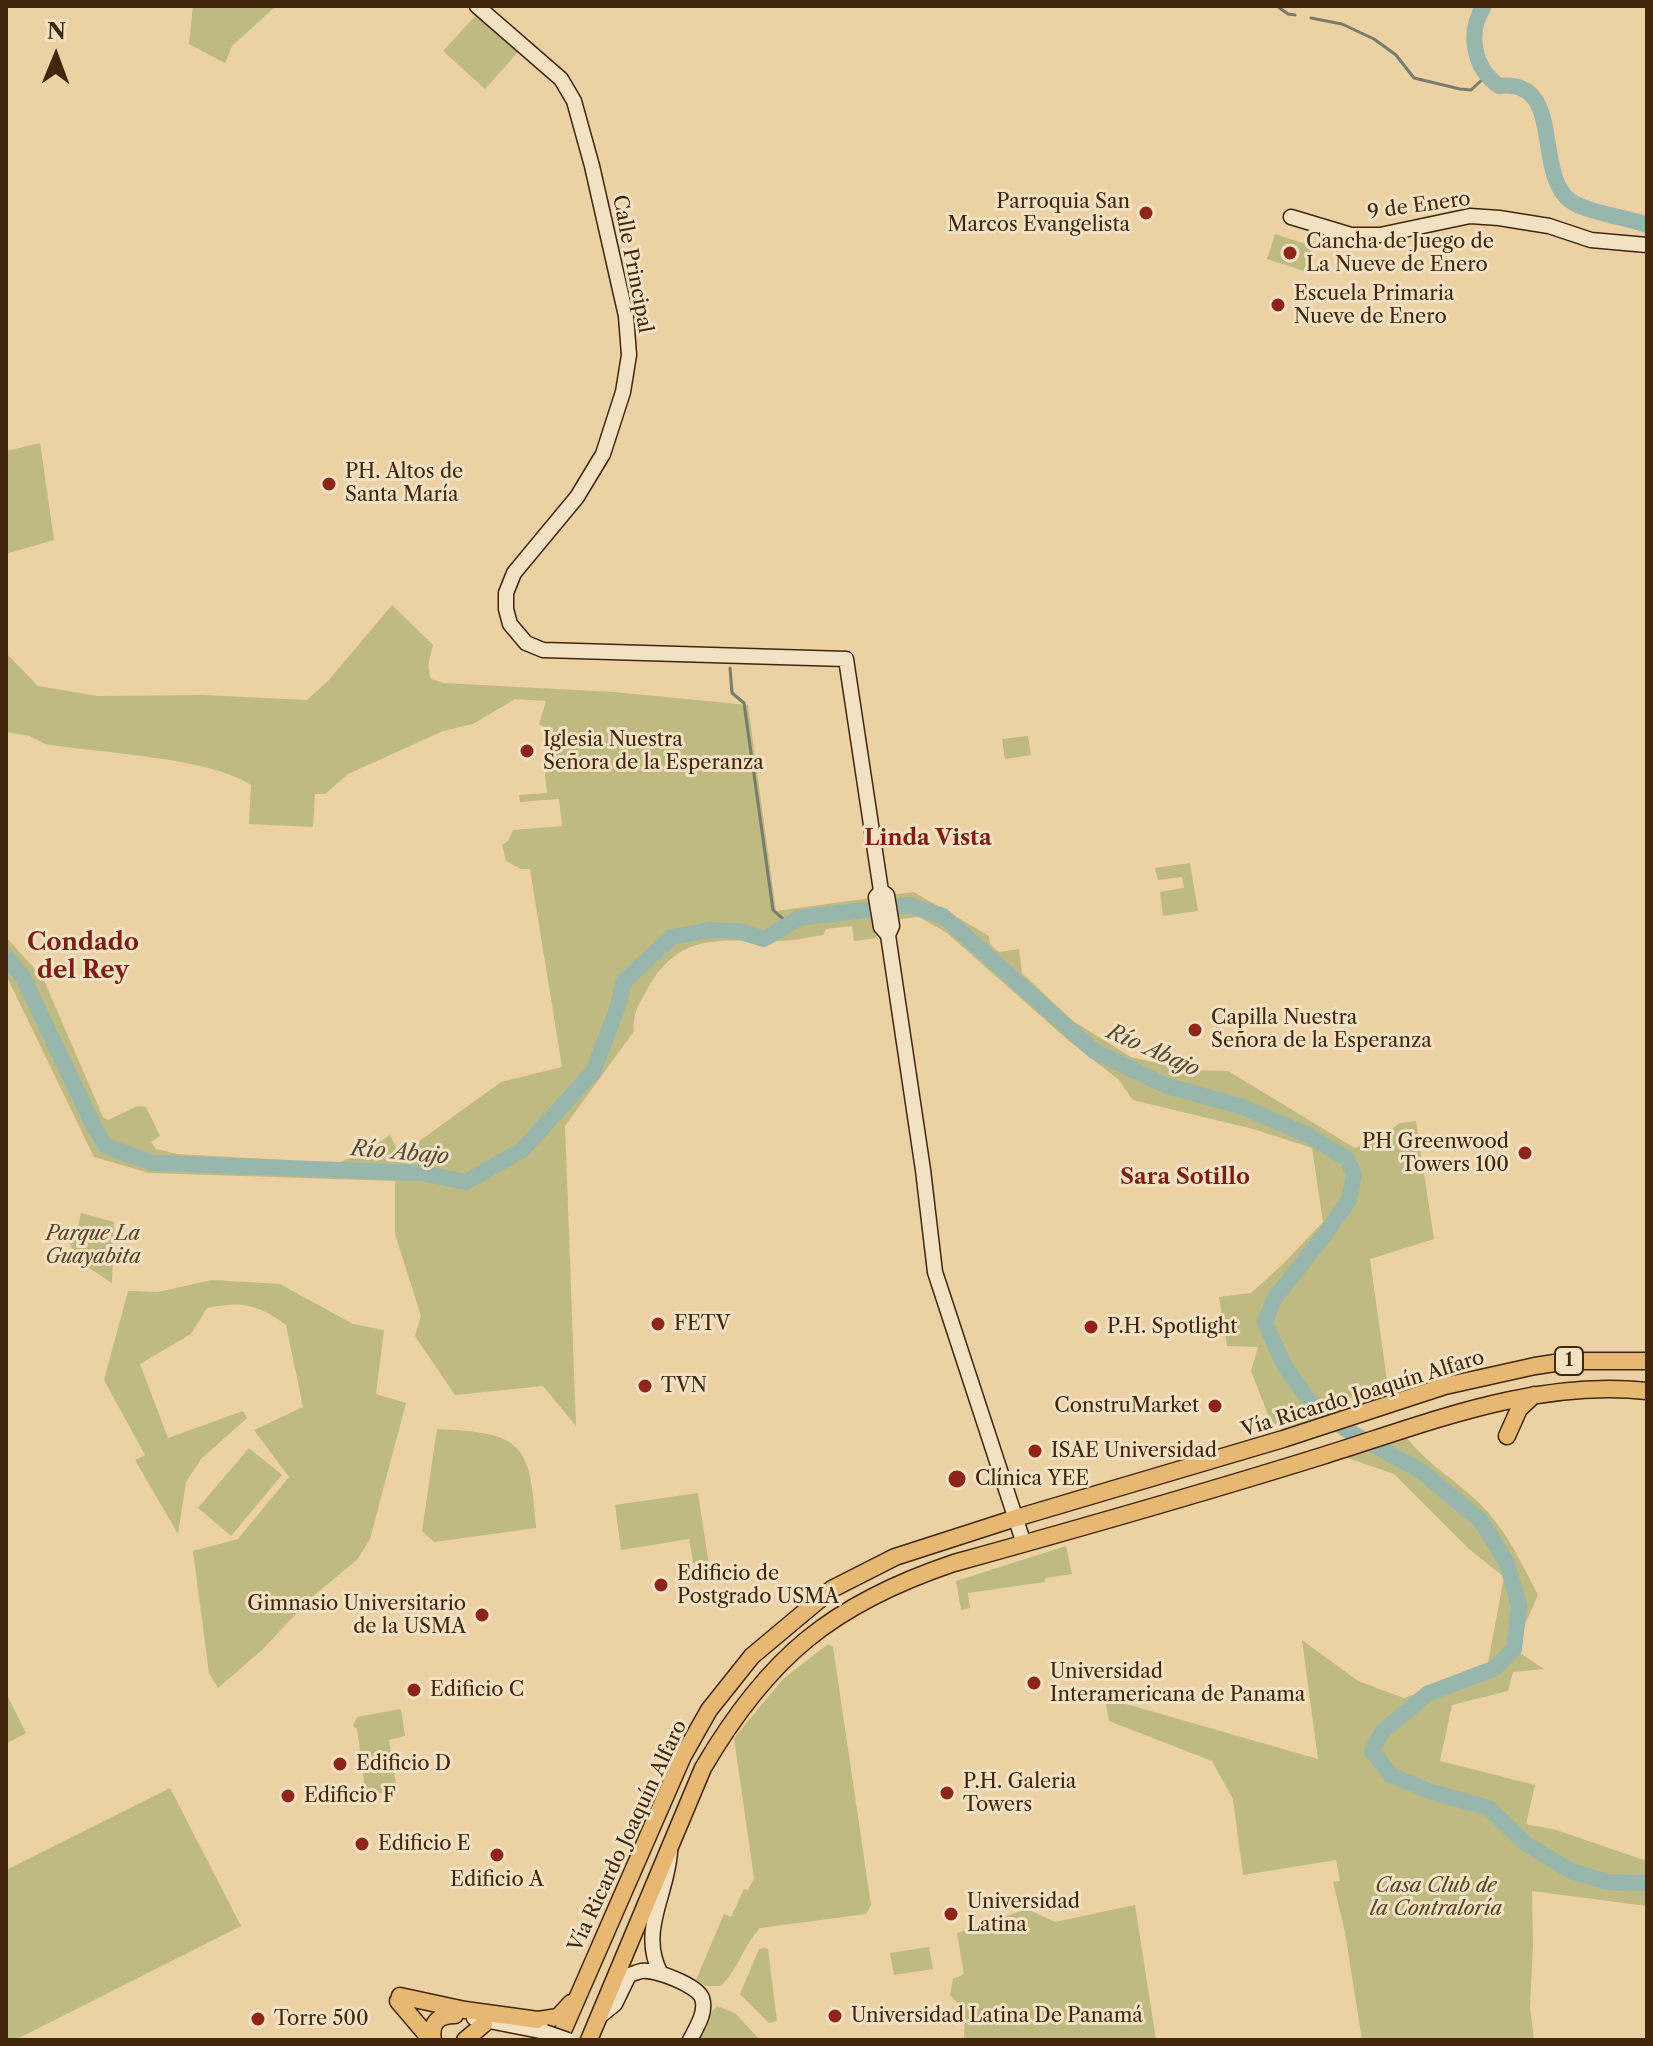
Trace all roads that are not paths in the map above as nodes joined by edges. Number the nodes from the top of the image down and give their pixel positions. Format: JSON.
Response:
{"nodes":[{"id":1,"x":477,"y":6,"type":"edge"},
{"id":2,"x":1291,"y":217,"type":"dead end"},
{"id":3,"x":1647,"y":245,"type":"edge"},
{"id":4,"x":1647,"y":1361,"type":"edge"},
{"id":5,"x":1493,"y":1375,"type":"junction"},
{"id":6,"x":1470,"y":1380,"type":"junction"},
{"id":7,"x":1647,"y":1391,"type":"edge"},
{"id":8,"x":1536,"y":1394,"type":"junction"},
{"id":9,"x":1499,"y":1403,"type":"junction"},
{"id":10,"x":1415,"y":1427,"type":"junction"},
{"id":11,"x":1507,"y":1436,"type":"dead end"},
{"id":12,"x":1016,"y":1518,"type":"junction"},
{"id":13,"x":1024,"y":1544,"type":"junction"},
{"id":14,"x":671,"y":1847,"type":"junction"},
{"id":15,"x":661,"y":1974,"type":"junction"},
{"id":16,"x":585,"y":1978,"type":"junction"},
{"id":17,"x":455,"y":2015,"type":"joint"},
{"id":18,"x":597,"y":2019,"type":"junction"},
{"id":19,"x":484,"y":2024,"type":"joint"},
{"id":20,"x":502,"y":2024,"type":"junction"},
{"id":21,"x":552,"y":2036,"type":"edge"},
{"id":22,"x":432,"y":2040,"type":"edge"},
{"id":23,"x":465,"y":2040,"type":"edge"},
{"id":24,"x":568,"y":2040,"type":"edge"},
{"id":25,"x":589,"y":2040,"type":"edge"},
{"id":26,"x":690,"y":2040,"type":"edge"}],
"edges":[{"from":1,"to":12,"type":"street","name":"Calle Principal"},
{"from":2,"to":3,"type":"street","name":"9 de Enero"},
{"from":4,"to":5,"type":"main road","name":"Vía Ricardo Joaquín Alfaro","number":"1"},
{"from":5,"to":6,"type":"main road","name":"Vía Ricardo Joaquín Alfaro","number":"1"},
{"from":5,"to":9,"type":"main road"},
{"from":6,"to":10,"type":"main road"},
{"from":6,"to":12,"type":"main road","name":"Vía Ricardo Joaquín Alfaro","number":"1"},
{"from":7,"to":8,"type":"main road","name":"Vía Ricardo Joaquín Alfaro","number":"1"},
{"from":8,"to":9,"type":"main road","name":"Vía Ricardo Joaquín Alfaro","number":"1"},
{"from":8,"to":11,"type":"main road"},
{"from":9,"to":10,"type":"main road","name":"Vía Ricardo Joaquín Alfaro","number":"1"},
{"from":10,"to":13,"type":"main road","name":"Vía Ricardo Joaquín Alfaro","number":"1"},
{"from":12,"to":13,"type":"street"},
{"from":12,"to":16,"type":"main road","name":"Vía Ricardo Joaquín Alfaro"},
{"from":13,"to":14,"type":"main road","name":"Vía Ricardo Joaquín Alfaro"},
{"from":14,"to":15,"type":"street"},
{"from":14,"to":18,"type":"main road","name":"Vía Ricardo Joaquín Alfaro"},
{"from":15,"to":18,"type":"street"},
{"from":15,"to":26,"type":"street"},
{"from":16,"to":21,"type":"main road","name":"Vía Ricardo Joaquín Alfaro"},
{"from":16,"to":22,"type":"main road"},
{"from":17,"to":20,"type":"street"},
{"from":17,"to":22,"type":"main road"},
{"from":18,"to":25,"type":"main road","name":"Vía Ricardo Joaquín Alfaro"},
{"from":19,"to":20,"type":"street"},
{"from":19,"to":23,"type":"main road"},
{"from":20,"to":21,"type":"street"},
{"from":21,"to":24,"type":"street","bridge":true}]}
